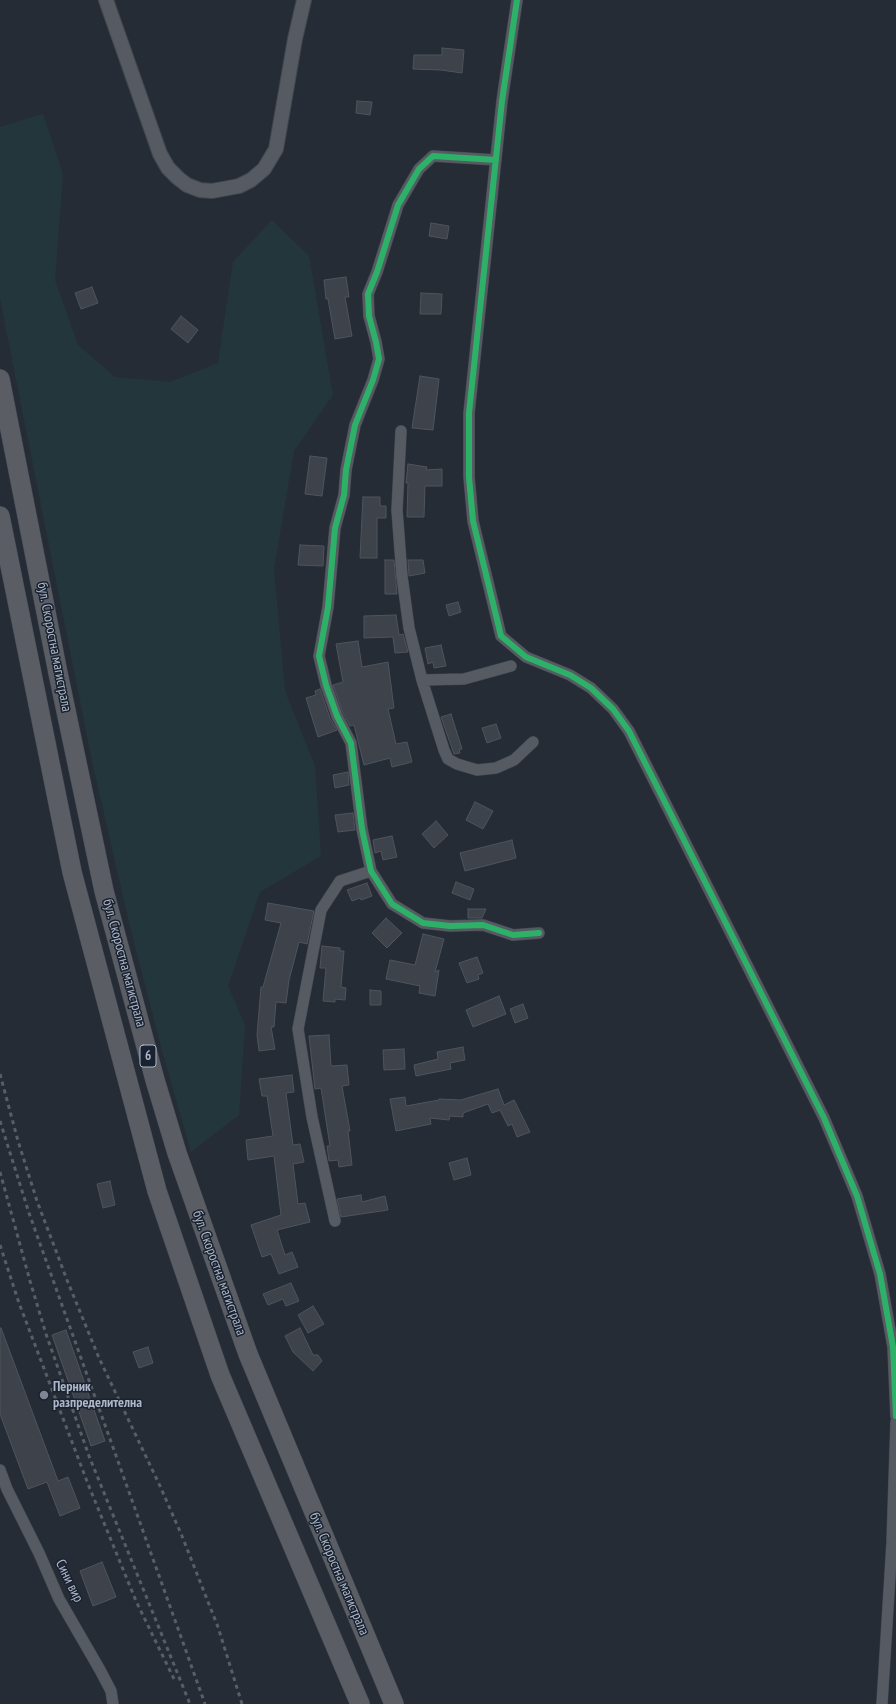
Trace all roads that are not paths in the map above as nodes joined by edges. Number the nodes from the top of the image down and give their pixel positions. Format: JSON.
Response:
{"nodes":[{"id":1,"x":106,"y":0,"type":"edge"},
{"id":2,"x":304,"y":0,"type":"edge"},
{"id":3,"x":517,"y":0,"type":"edge"},
{"id":4,"x":496,"y":160,"type":"junction"},
{"id":5,"x":0,"y":379,"type":"edge"},
{"id":6,"x":401,"y":431,"type":"dead end"},
{"id":7,"x":0,"y":516,"type":"edge"},
{"id":8,"x":511,"y":666,"type":"dead end"},
{"id":9,"x":422,"y":680,"type":"junction"},
{"id":10,"x":533,"y":742,"type":"dead end"},
{"id":11,"x":371,"y":871,"type":"junction"},
{"id":12,"x":538,"y":933,"type":"dead end"},
{"id":13,"x":336,"y":1221,"type":"dead end"},
{"id":14,"x":896,"y":1416,"type":"edge"},
{"id":15,"x":896,"y":1422,"type":"edge"},
{"id":16,"x":0,"y":1470,"type":"edge"},
{"id":17,"x":113,"y":1704,"type":"edge"},
{"id":18,"x":360,"y":1704,"type":"edge"},
{"id":19,"x":394,"y":1704,"type":"edge"},
{"id":20,"x":882,"y":1704,"type":"edge"}],
"edges":[{"from":1,"to":2,"type":"street"},
{"from":3,"to":4,"type":"street"},
{"from":4,"to":11,"type":"street"},
{"from":4,"to":14,"type":"street"},
{"from":5,"to":19,"type":"highway","name":"бул. Скоростна магистрала","number":"6"},
{"from":6,"to":9,"type":"street"},
{"from":7,"to":18,"type":"highway","name":"бул. Скоростна магистрала","number":"6"},
{"from":8,"to":9,"type":"street"},
{"from":9,"to":10,"type":"street"},
{"from":11,"to":12,"type":"street"},
{"from":11,"to":13,"type":"street"},
{"from":15,"to":20,"type":"street"},
{"from":16,"to":17,"type":"street","name":"Сини вир"}]}
